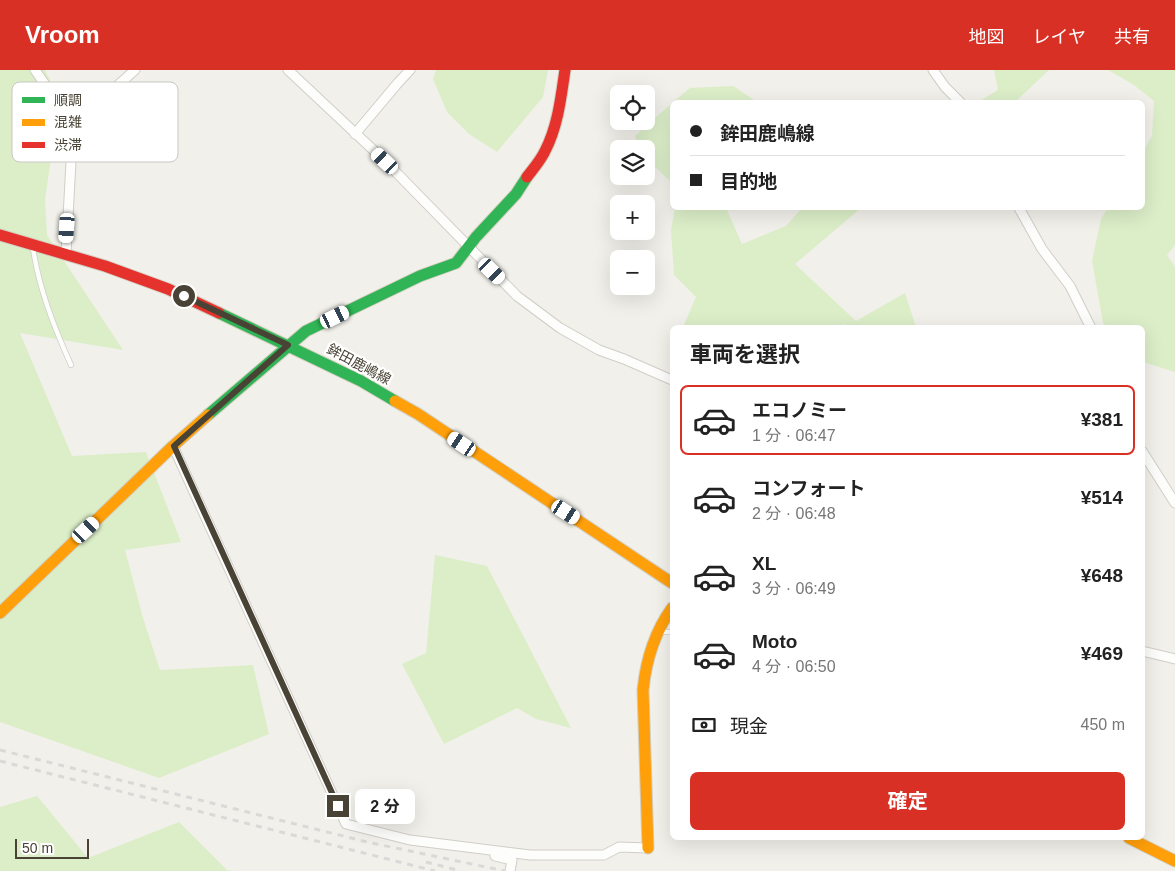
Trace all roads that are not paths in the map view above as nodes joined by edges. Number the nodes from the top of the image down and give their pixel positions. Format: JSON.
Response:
{"nodes":[{"id":1,"x":35,"y":70,"type":"edge"},
{"id":2,"x":135,"y":70,"type":"edge"},
{"id":3,"x":288,"y":70,"type":"edge"},
{"id":4,"x":410,"y":70,"type":"edge"},
{"id":5,"x":566,"y":70,"type":"edge"},
{"id":6,"x":932,"y":70,"type":"edge"},
{"id":7,"x":43,"y":82,"type":"edge"},
{"id":8,"x":121,"y":82,"type":"edge"},
{"id":9,"x":958,"y":100,"type":"edge"},
{"id":10,"x":355,"y":134,"type":"junction"},
{"id":11,"x":71,"y":162,"type":"edge"},
{"id":12,"x":1020,"y":210,"type":"edge"},
{"id":13,"x":0,"y":235,"type":"edge"},
{"id":14,"x":32,"y":244,"type":"junction"},
{"id":15,"x":470,"y":246,"type":"junction"},
{"id":16,"x":66,"y":254,"type":"junction"},
{"id":17,"x":1090,"y":325,"type":"edge"},
{"id":18,"x":288,"y":345,"type":"junction"},
{"id":19,"x":71,"y":365,"type":"dead end"},
{"id":20,"x":670,"y":379,"type":"edge"},
{"id":21,"x":174,"y":446,"type":"junction"},
{"id":22,"x":1145,"y":456,"type":"edge"},
{"id":23,"x":1175,"y":504,"type":"edge"},
{"id":24,"x":670,"y":583,"type":"edge"},
{"id":25,"x":670,"y":611,"type":"edge"},
{"id":26,"x":0,"y":613,"type":"edge"},
{"id":27,"x":656,"y":632,"type":"junction"},
{"id":28,"x":670,"y":632,"type":"edge"},
{"id":29,"x":1145,"y":652,"type":"edge"},
{"id":30,"x":1175,"y":659,"type":"edge"},
{"id":31,"x":410,"y":840,"type":"junction"},
{"id":32,"x":1133,"y":840,"type":"edge"},
{"id":33,"x":648,"y":848,"type":"joint"},
{"id":34,"x":1175,"y":861,"type":"edge"},
{"id":35,"x":510,"y":871,"type":"edge"}],
"edges":[{"from":1,"to":7,"type":"street"},
{"from":2,"to":8,"type":"street"},
{"from":3,"to":10,"type":"street"},
{"from":4,"to":10,"type":"street"},
{"from":5,"to":15,"type":"street"},
{"from":6,"to":9,"type":"street"},
{"from":10,"to":15,"type":"street"},
{"from":11,"to":16,"type":"street"},
{"from":12,"to":17,"type":"street"},
{"from":13,"to":14,"type":"street","name":"鉾田鹿嶋線"},
{"from":14,"to":16,"type":"street","name":"鉾田鹿嶋線"},
{"from":14,"to":19,"type":"lane"},
{"from":15,"to":18,"type":"street"},
{"from":15,"to":20,"type":"street"},
{"from":16,"to":18,"type":"street","name":"鉾田鹿嶋線"},
{"from":18,"to":21,"type":"street"},
{"from":18,"to":24,"type":"street","name":"鉾田鹿嶋線"},
{"from":21,"to":26,"type":"street"},
{"from":21,"to":31,"type":"street"},
{"from":22,"to":23,"type":"street"},
{"from":25,"to":27,"type":"street"},
{"from":27,"to":28,"type":"lane"},
{"from":27,"to":33,"type":"street"},
{"from":29,"to":30,"type":"street"},
{"from":31,"to":33,"type":"street"},
{"from":31,"to":35,"type":"street"},
{"from":32,"to":34,"type":"street"}]}
